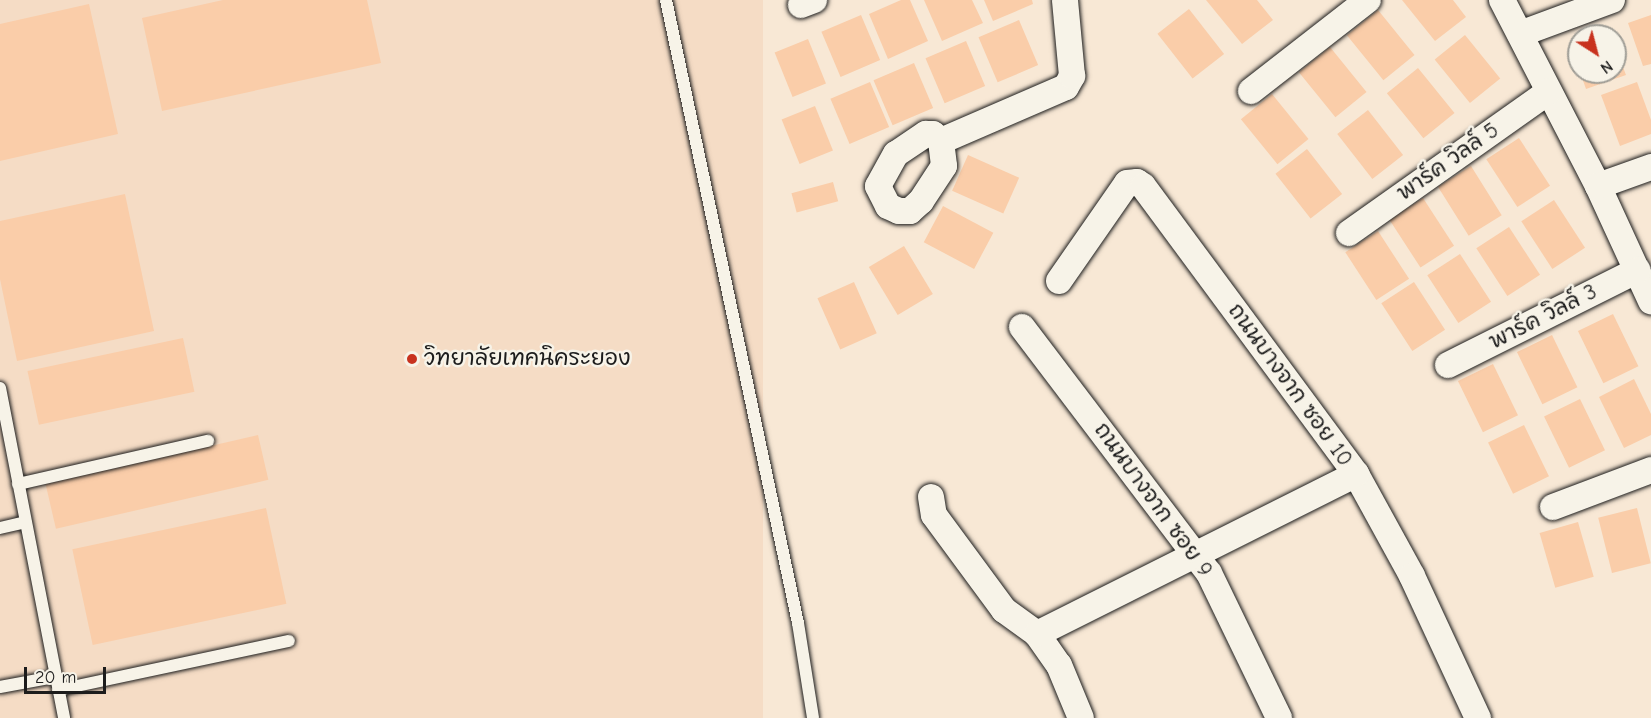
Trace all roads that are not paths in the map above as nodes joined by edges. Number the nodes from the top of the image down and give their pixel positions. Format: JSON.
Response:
{"nodes":[{"id":1,"x":666,"y":0,"type":"edge"},
{"id":2,"x":1065,"y":0,"type":"edge"},
{"id":3,"x":1368,"y":0,"type":"edge"},
{"id":4,"x":1502,"y":0,"type":"edge"},
{"id":5,"x":1612,"y":0,"type":"edge"},
{"id":6,"x":1520,"y":34,"type":"junction"},
{"id":7,"x":1251,"y":91,"type":"dead end"},
{"id":8,"x":1548,"y":92,"type":"junction"},
{"id":9,"x":941,"y":141,"type":"dead end"},
{"id":10,"x":1651,"y":167,"type":"edge"},
{"id":11,"x":1598,"y":186,"type":"junction"},
{"id":12,"x":1348,"y":233,"type":"dead end"},
{"id":13,"x":1638,"y":270,"type":"junction"},
{"id":14,"x":1059,"y":280,"type":"dead end"},
{"id":15,"x":1651,"y":301,"type":"edge"},
{"id":16,"x":1022,"y":327,"type":"dead end"},
{"id":17,"x":1448,"y":364,"type":"dead end"},
{"id":18,"x":0,"y":388,"type":"edge"},
{"id":19,"x":208,"y":441,"type":"dead end"},
{"id":20,"x":1651,"y":470,"type":"edge"},
{"id":21,"x":1356,"y":474,"type":"junction"},
{"id":22,"x":18,"y":484,"type":"junction"},
{"id":23,"x":931,"y":497,"type":"dead end"},
{"id":24,"x":1553,"y":507,"type":"dead end"},
{"id":25,"x":25,"y":522,"type":"junction"},
{"id":26,"x":0,"y":528,"type":"edge"},
{"id":27,"x":1198,"y":555,"type":"junction"},
{"id":28,"x":1037,"y":634,"type":"junction"},
{"id":29,"x":290,"y":641,"type":"dead end"},
{"id":30,"x":54,"y":676,"type":"junction"},
{"id":31,"x":0,"y":687,"type":"edge"},
{"id":32,"x":57,"y":690,"type":"junction"},
{"id":33,"x":64,"y":718,"type":"edge"},
{"id":34,"x":813,"y":718,"type":"edge"},
{"id":35,"x":1081,"y":718,"type":"edge"},
{"id":36,"x":1279,"y":718,"type":"edge"},
{"id":37,"x":1478,"y":718,"type":"edge"}],
"edges":[{"from":1,"to":34,"type":"lane"},
{"from":2,"to":9,"type":"street"},
{"from":3,"to":7,"type":"street"},
{"from":4,"to":6,"type":"street"},
{"from":5,"to":6,"type":"street"},
{"from":6,"to":8,"type":"street"},
{"from":8,"to":11,"type":"street"},
{"from":8,"to":12,"type":"street","name":"พาร์ค วิลล์ 5"},
{"from":10,"to":11,"type":"street"},
{"from":11,"to":13,"type":"street"},
{"from":13,"to":15,"type":"street"},
{"from":13,"to":17,"type":"street","name":"พาร์ค วิลล์ 3"},
{"from":14,"to":21,"type":"street","name":"ถนนบางจาก ซอย 10"},
{"from":16,"to":27,"type":"street","name":"ถนนบางจาก ซอย 9"},
{"from":18,"to":22,"type":"lane"},
{"from":19,"to":22,"type":"lane"},
{"from":20,"to":24,"type":"street"},
{"from":21,"to":27,"type":"street"},
{"from":21,"to":37,"type":"street","name":"ถนนบางจาก ซอย 10"},
{"from":22,"to":25,"type":"lane"},
{"from":23,"to":28,"type":"street"},
{"from":25,"to":26,"type":"lane"},
{"from":25,"to":30,"type":"lane"},
{"from":27,"to":28,"type":"street"},
{"from":27,"to":36,"type":"street","name":"ถนนบางจาก ซอย 9"},
{"from":28,"to":35,"type":"street"},
{"from":29,"to":32,"type":"lane"},
{"from":30,"to":31,"type":"lane"},
{"from":30,"to":32,"type":"lane"},
{"from":32,"to":33,"type":"lane"}]}
